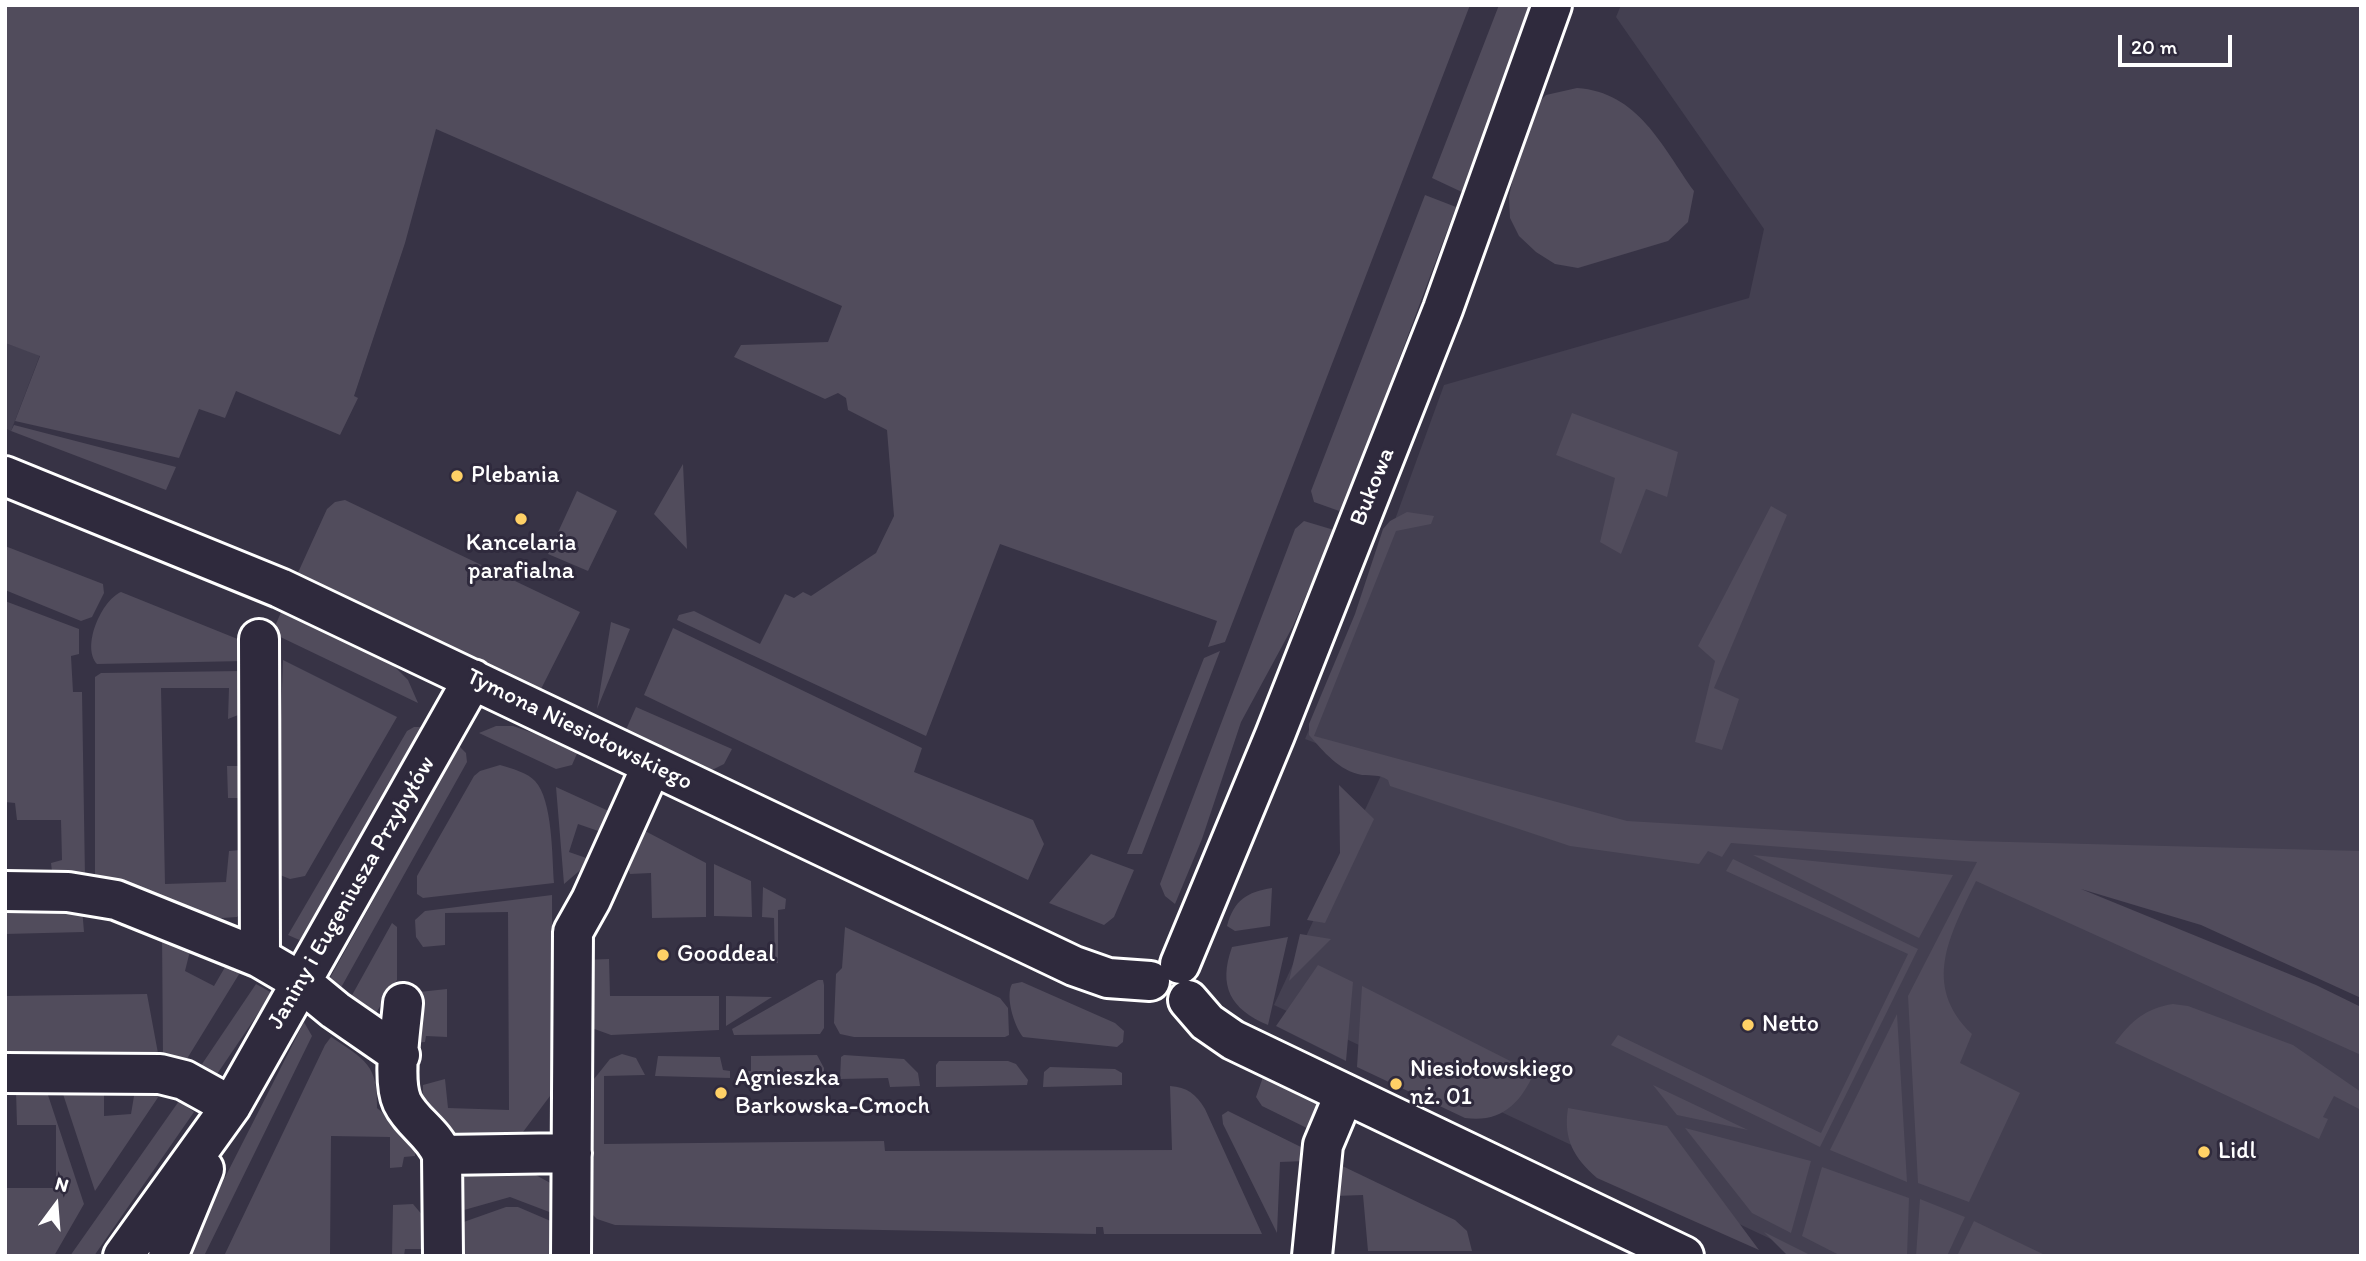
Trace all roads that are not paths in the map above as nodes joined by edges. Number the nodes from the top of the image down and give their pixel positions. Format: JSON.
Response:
{"nodes":[{"id":1,"x":1552,"y":5,"type":"edge"},
{"id":2,"x":5,"y":476,"type":"edge"},
{"id":3,"x":259,"y":639,"type":"dead end"},
{"id":4,"x":473,"y":679,"type":"junction"},
{"id":5,"x":652,"y":765,"type":"junction"},
{"id":6,"x":5,"y":891,"type":"edge"},
{"id":7,"x":260,"y":958,"type":"junction"},
{"id":8,"x":301,"y":982,"type":"junction"},
{"id":9,"x":1173,"y":982,"type":"junction"},
{"id":10,"x":403,"y":1003,"type":"dead end"},
{"id":11,"x":400,"y":1055,"type":"junction"},
{"id":12,"x":5,"y":1073,"type":"edge"},
{"id":13,"x":1344,"y":1095,"type":"junction"},
{"id":14,"x":231,"y":1106,"type":"junction"},
{"id":15,"x":572,"y":1153,"type":"junction"},
{"id":16,"x":442,"y":1155,"type":"junction"},
{"id":17,"x":123,"y":1256,"type":"edge"},
{"id":18,"x":168,"y":1256,"type":"edge"},
{"id":19,"x":443,"y":1256,"type":"edge"},
{"id":20,"x":571,"y":1256,"type":"edge"},
{"id":21,"x":1312,"y":1256,"type":"edge"},
{"id":22,"x":1684,"y":1256,"type":"edge"}],
"edges":[{"from":1,"to":9,"type":"street","name":"Bukowa"},
{"from":2,"to":4,"type":"street","name":"Tymona Niesiołowskiego"},
{"from":3,"to":7,"type":"street"},
{"from":4,"to":5,"type":"street","name":"Tymona Niesiołowskiego"},
{"from":4,"to":8,"type":"street","name":"Janiny i Eugeniusza Przybyłów"},
{"from":5,"to":9,"type":"street","name":"Tymona Niesiołowskiego"},
{"from":5,"to":15,"type":"street"},
{"from":6,"to":7,"type":"street"},
{"from":7,"to":8,"type":"street"},
{"from":8,"to":11,"type":"street"},
{"from":8,"to":14,"type":"street","name":"Janiny i Eugeniusza Przybyłów"},
{"from":9,"to":13,"type":"street"},
{"from":10,"to":11,"type":"street"},
{"from":11,"to":16,"type":"street"},
{"from":12,"to":14,"type":"street"},
{"from":13,"to":21,"type":"street"},
{"from":13,"to":22,"type":"street"},
{"from":14,"to":17,"type":"street","name":"Janiny i Eugeniusza Przybyłów"},
{"from":14,"to":18,"type":"street","name":"Janiny i Eugeniusza Przybyłów"},
{"from":15,"to":16,"type":"street"},
{"from":15,"to":20,"type":"street"},
{"from":16,"to":19,"type":"street"}]}
